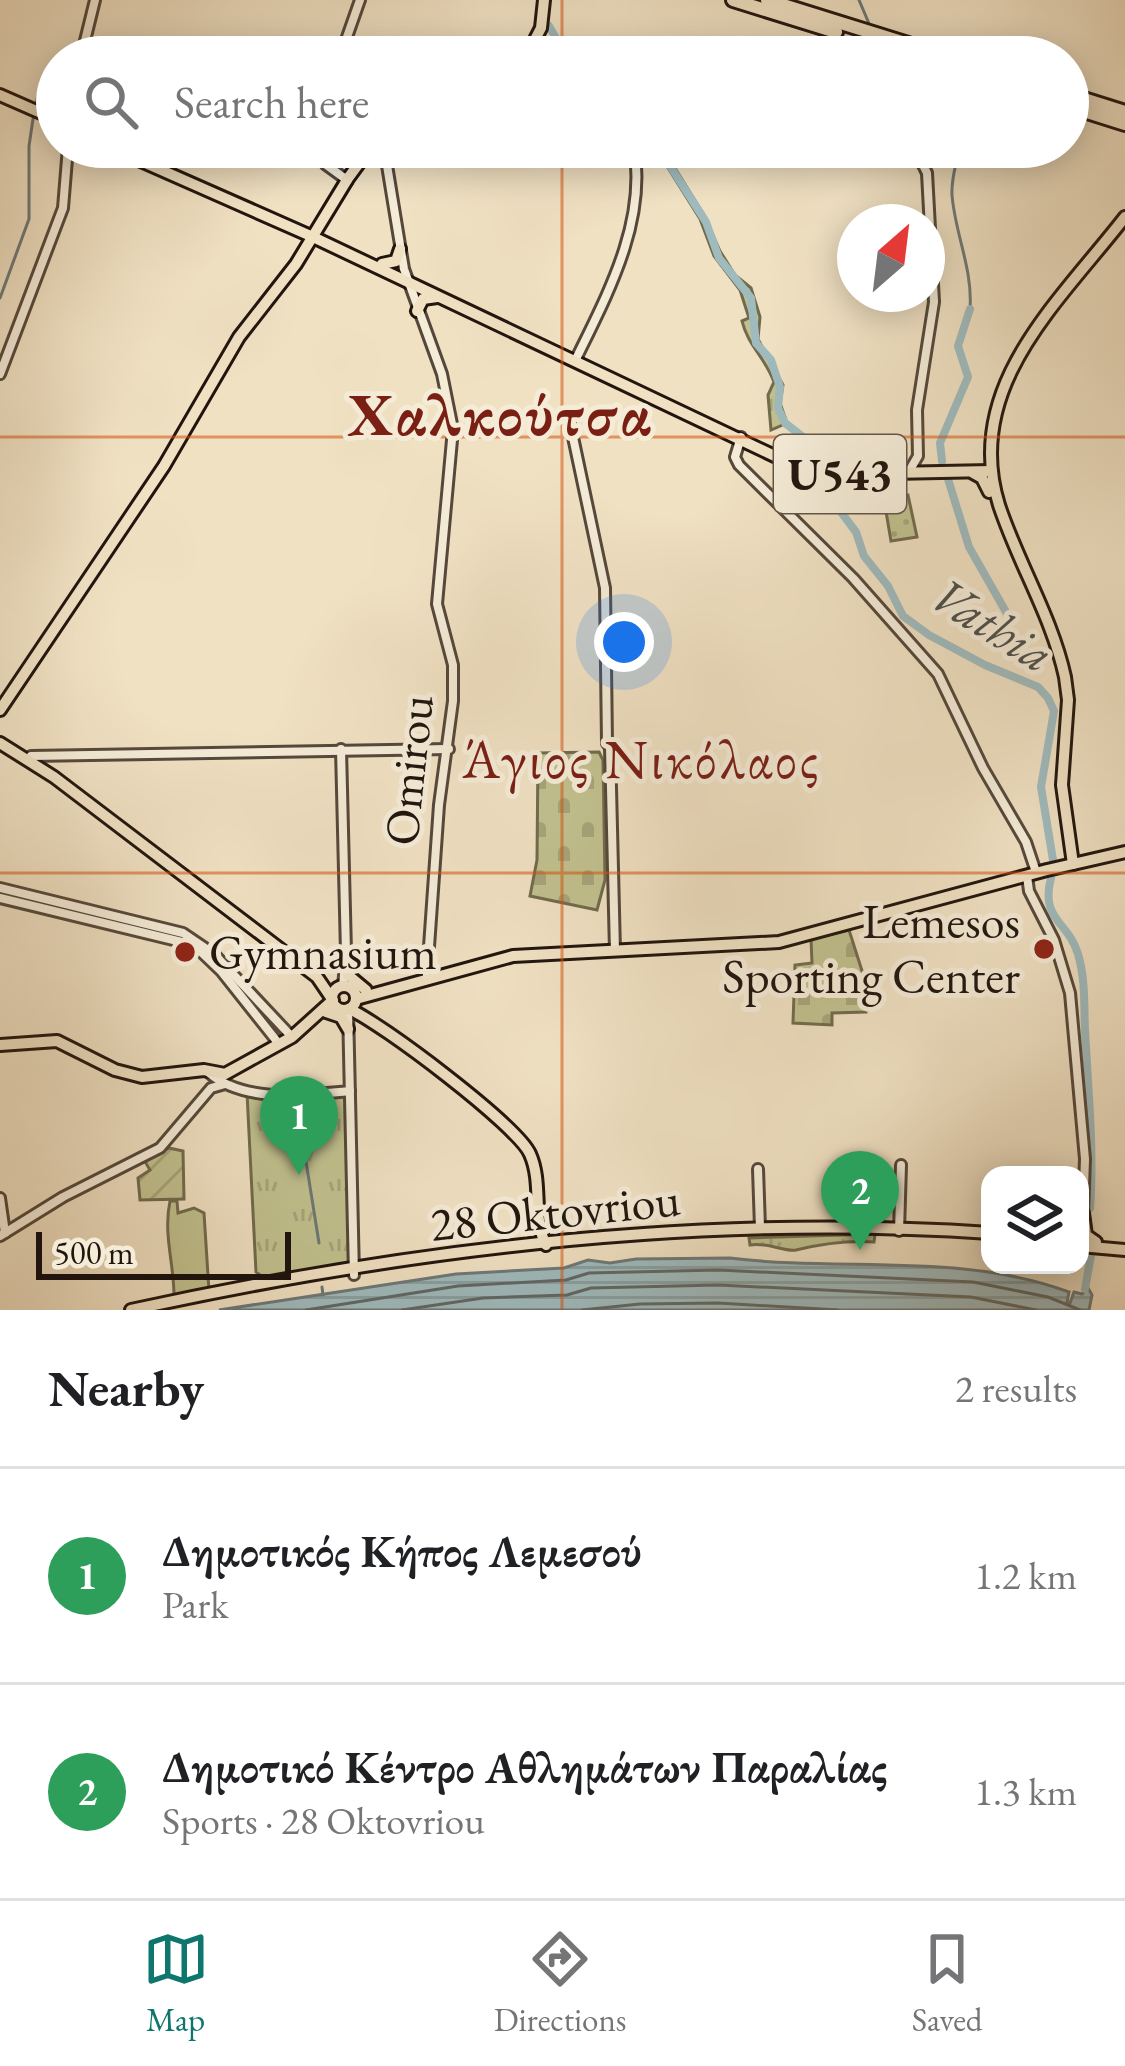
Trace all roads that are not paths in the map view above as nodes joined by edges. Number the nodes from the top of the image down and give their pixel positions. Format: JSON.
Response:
{"nodes":[{"id":1,"x":95,"y":0,"type":"edge"},
{"id":2,"x":360,"y":0,"type":"edge"},
{"id":3,"x":541,"y":0,"type":"edge"},
{"id":4,"x":733,"y":0,"type":"edge"},
{"id":5,"x":750,"y":0,"type":"edge"},
{"id":6,"x":767,"y":0,"type":"edge"},
{"id":7,"x":782,"y":0,"type":"edge"},
{"id":8,"x":836,"y":32,"type":"junction"},
{"id":9,"x":866,"y":32,"type":"junction"},
{"id":10,"x":86,"y":36,"type":"edge"},
{"id":11,"x":347,"y":36,"type":"edge"},
{"id":12,"x":536,"y":36,"type":"edge"},
{"id":13,"x":850,"y":36,"type":"edge"},
{"id":14,"x":879,"y":36,"type":"edge"},
{"id":15,"x":0,"y":98,"type":"edge"},
{"id":16,"x":1089,"y":104,"type":"edge"},
{"id":17,"x":36,"y":114,"type":"edge"},
{"id":18,"x":1125,"y":115,"type":"edge"},
{"id":19,"x":67,"y":168,"type":"edge"},
{"id":20,"x":161,"y":168,"type":"edge"},
{"id":21,"x":330,"y":168,"type":"edge"},
{"id":22,"x":355,"y":168,"type":"edge"},
{"id":23,"x":385,"y":168,"type":"edge"},
{"id":24,"x":636,"y":168,"type":"edge"},
{"id":25,"x":923,"y":168,"type":"edge"},
{"id":26,"x":347,"y":180,"type":"junction"},
{"id":27,"x":1125,"y":207,"type":"edge"},
{"id":28,"x":1125,"y":219,"type":"edge"},
{"id":29,"x":312,"y":234,"type":"junction"},
{"id":30,"x":1124,"y":236,"type":"edge"},
{"id":31,"x":1106,"y":241,"type":"junction"},
{"id":32,"x":400,"y":248,"type":"junction"},
{"id":33,"x":382,"y":264,"type":"junction"},
{"id":34,"x":407,"y":279,"type":"junction"},
{"id":35,"x":441,"y":297,"type":"junction"},
{"id":36,"x":418,"y":311,"type":"junction"},
{"id":37,"x":576,"y":359,"type":"junction"},
{"id":38,"x":0,"y":374,"type":"edge"},
{"id":39,"x":1016,"y":399,"type":"dead end"},
{"id":40,"x":996,"y":408,"type":"junction"},
{"id":41,"x":570,"y":423,"type":"dead end"},
{"id":42,"x":742,"y":439,"type":"junction"},
{"id":43,"x":987,"y":449,"type":"junction"},
{"id":44,"x":918,"y":456,"type":"junction"},
{"id":45,"x":911,"y":468,"type":"junction"},
{"id":46,"x":926,"y":469,"type":"junction"},
{"id":47,"x":988,"y":469,"type":"junction"},
{"id":48,"x":968,"y":470,"type":"junction"},
{"id":49,"x":945,"y":471,"type":"junction"},
{"id":50,"x":989,"y":492,"type":"junction"},
{"id":51,"x":1066,"y":705,"type":"junction"},
{"id":52,"x":0,"y":713,"type":"edge"},
{"id":53,"x":0,"y":741,"type":"edge"},
{"id":54,"x":340,"y":749,"type":"junction"},
{"id":55,"x":449,"y":749,"type":"junction"},
{"id":56,"x":46,"y":760,"type":"junction"},
{"id":57,"x":1069,"y":843,"type":"junction"},
{"id":58,"x":1125,"y":851,"type":"edge"},
{"id":59,"x":1095,"y":857,"type":"junction"},
{"id":60,"x":1073,"y":864,"type":"junction"},
{"id":61,"x":1037,"y":873,"type":"junction"},
{"id":62,"x":1010,"y":881,"type":"junction"},
{"id":63,"x":0,"y":888,"type":"edge"},
{"id":64,"x":1029,"y":891,"type":"junction"},
{"id":65,"x":0,"y":898,"type":"edge"},
{"id":66,"x":201,"y":946,"type":"junction"},
{"id":67,"x":615,"y":951,"type":"junction"},
{"id":68,"x":441,"y":974,"type":"junction"},
{"id":69,"x":427,"y":976,"type":"junction"},
{"id":70,"x":415,"y":982,"type":"junction"},
{"id":71,"x":348,"y":992,"type":"junction"},
{"id":72,"x":424,"y":998,"type":"dead end"},
{"id":73,"x":317,"y":1016,"type":"junction"},
{"id":74,"x":348,"y":1029,"type":"junction"},
{"id":75,"x":292,"y":1037,"type":"junction"},
{"id":76,"x":279,"y":1044,"type":"junction"},
{"id":77,"x":0,"y":1045,"type":"edge"},
{"id":78,"x":231,"y":1081,"type":"junction"},
{"id":79,"x":346,"y":1092,"type":"junction"},
{"id":80,"x":511,"y":1128,"type":"junction"},
{"id":81,"x":901,"y":1165,"type":"dead end"},
{"id":82,"x":1085,"y":1166,"type":"edge"},
{"id":83,"x":758,"y":1169,"type":"dead end"},
{"id":84,"x":0,"y":1198,"type":"edge"},
{"id":85,"x":536,"y":1229,"type":"junction"},
{"id":86,"x":760,"y":1229,"type":"junction"},
{"id":87,"x":899,"y":1230,"type":"junction"},
{"id":88,"x":2,"y":1234,"type":"edge"},
{"id":89,"x":981,"y":1235,"type":"edge"},
{"id":90,"x":1089,"y":1237,"type":"edge"},
{"id":91,"x":1089,"y":1242,"type":"edge"},
{"id":92,"x":1096,"y":1242,"type":"junction"},
{"id":93,"x":1089,"y":1243,"type":"edge"},
{"id":94,"x":1125,"y":1247,"type":"edge"},
{"id":95,"x":524,"y":1248,"type":"junction"},
{"id":96,"x":541,"y":1248,"type":"junction"},
{"id":97,"x":354,"y":1272,"type":"junction"},
{"id":98,"x":131,"y":1310,"type":"edge"},
{"id":99,"x":158,"y":1310,"type":"edge"}],
"edges":[{"from":1,"to":10,"type":"street"},
{"from":2,"to":11,"type":"street"},
{"from":3,"to":12,"type":"main road"},
{"from":4,"to":8,"type":"highway"},
{"from":5,"to":8,"type":"highway"},
{"from":6,"to":9,"type":"highway"},
{"from":7,"to":9,"type":"highway"},
{"from":8,"to":13,"type":"highway"},
{"from":9,"to":14,"type":"highway"},
{"from":15,"to":17,"type":"main road"},
{"from":16,"to":18,"type":"highway"},
{"from":19,"to":38,"type":"street"},
{"from":20,"to":29,"type":"main road"},
{"from":21,"to":26,"type":"street"},
{"from":22,"to":26,"type":"main road"},
{"from":23,"to":32,"type":"street","name":"Omirou"},
{"from":24,"to":37,"type":"street"},
{"from":25,"to":44,"type":"street"},
{"from":26,"to":29,"type":"main road"},
{"from":27,"to":43,"type":"main road"},
{"from":28,"to":30,"type":"main road"},
{"from":28,"to":31,"type":"main road"},
{"from":29,"to":33,"type":"main road","number":"U543"},
{"from":29,"to":34,"type":"main road","number":"U543"},
{"from":29,"to":52,"type":"main road"},
{"from":30,"to":31,"type":"main road"},
{"from":31,"to":40,"type":"main road"},
{"from":32,"to":33,"type":"main road"},
{"from":32,"to":34,"type":"street","name":"Omirou"},
{"from":33,"to":34,"type":"main road","number":"U543"},
{"from":34,"to":35,"type":"main road","number":"U543"},
{"from":34,"to":36,"type":"street","name":"Omirou"},
{"from":34,"to":37,"type":"main road","number":"U543"},
{"from":35,"to":36,"type":"main road"},
{"from":35,"to":37,"type":"main road","number":"U543"},
{"from":36,"to":55,"type":"street","name":"Omirou"},
{"from":37,"to":42,"type":"main road","number":"U543"},
{"from":39,"to":40,"type":"main road"},
{"from":40,"to":47,"type":"main road"},
{"from":41,"to":67,"type":"street"},
{"from":42,"to":45,"type":"main road","number":"U543"},
{"from":42,"to":49,"type":"main road","number":"U543"},
{"from":42,"to":61,"type":"street","number":"U543"},
{"from":43,"to":47,"type":"main road"},
{"from":43,"to":48,"type":"main road"},
{"from":44,"to":45,"type":"street"},
{"from":44,"to":46,"type":"street"},
{"from":45,"to":46,"type":"main road","number":"U543"},
{"from":46,"to":49,"type":"main road","number":"U543"},
{"from":47,"to":48,"type":"main road","number":"U543"},
{"from":47,"to":50,"type":"main road"},
{"from":47,"to":51,"type":"main road"},
{"from":48,"to":49,"type":"main road","number":"U543"},
{"from":48,"to":50,"type":"main road"},
{"from":50,"to":51,"type":"main road"},
{"from":51,"to":57,"type":"main road"},
{"from":53,"to":56,"type":"main road"},
{"from":53,"to":71,"type":"main road"},
{"from":54,"to":55,"type":"street"},
{"from":54,"to":56,"type":"street"},
{"from":54,"to":71,"type":"street"},
{"from":55,"to":69,"type":"street","name":"Omirou"},
{"from":56,"to":71,"type":"main road"},
{"from":57,"to":59,"type":"main road"},
{"from":57,"to":60,"type":"main road"},
{"from":57,"to":61,"type":"main road"},
{"from":58,"to":59,"type":"main road"},
{"from":58,"to":60,"type":"main road"},
{"from":59,"to":60,"type":"main road"},
{"from":60,"to":61,"type":"main road"},
{"from":61,"to":62,"type":"main road"},
{"from":61,"to":64,"type":"street"},
{"from":62,"to":64,"type":"street"},
{"from":62,"to":67,"type":"main road"},
{"from":63,"to":66,"type":"street"},
{"from":64,"to":82,"type":"street"},
{"from":65,"to":66,"type":"street"},
{"from":66,"to":75,"type":"street"},
{"from":66,"to":76,"type":"street"},
{"from":67,"to":68,"type":"main road"},
{"from":68,"to":69,"type":"main road"},
{"from":68,"to":70,"type":"main road"},
{"from":69,"to":71,"type":"main road"},
{"from":70,"to":71,"type":"main road"},
{"from":70,"to":72,"type":"main road"},
{"from":71,"to":73,"type":"main road"},
{"from":71,"to":74,"type":"street"},
{"from":71,"to":80,"type":"main road"},
{"from":73,"to":74,"type":"main road"},
{"from":73,"to":75,"type":"main road"},
{"from":74,"to":79,"type":"street"},
{"from":75,"to":76,"type":"main road"},
{"from":76,"to":78,"type":"main road"},
{"from":77,"to":78,"type":"main road"},
{"from":78,"to":79,"type":"street"},
{"from":78,"to":88,"type":"street"},
{"from":79,"to":97,"type":"street"},
{"from":80,"to":85,"type":"main road"},
{"from":80,"to":96,"type":"main road"},
{"from":81,"to":87,"type":"street"},
{"from":83,"to":86,"type":"street"},
{"from":84,"to":88,"type":"street"},
{"from":85,"to":95,"type":"main road"},
{"from":85,"to":96,"type":"main road"},
{"from":86,"to":87,"type":"main road","name":"28 Oktovriou"},
{"from":86,"to":96,"type":"main road","name":"28 Oktovriou"},
{"from":87,"to":89,"type":"main road","name":"28 Oktovriou"},
{"from":87,"to":96,"type":"main road","name":"28 Oktovriou"},
{"from":90,"to":92,"type":"main road"},
{"from":91,"to":92,"type":"main road"},
{"from":92,"to":94,"type":"main road"},
{"from":93,"to":94,"type":"main road"},
{"from":95,"to":96,"type":"main road","name":"28 Oktovriou"},
{"from":95,"to":97,"type":"main road","name":"28 Oktovriou"},
{"from":96,"to":97,"type":"main road","name":"28 Oktovriou"},
{"from":97,"to":98,"type":"main road","name":"28 Oktovriou"},
{"from":97,"to":99,"type":"main road","name":"28 Oktovriou"}]}
